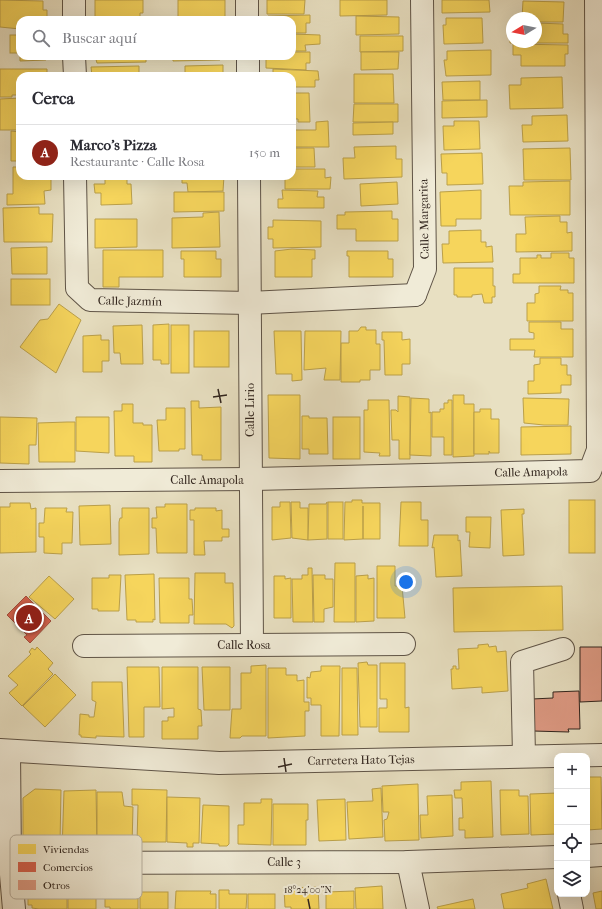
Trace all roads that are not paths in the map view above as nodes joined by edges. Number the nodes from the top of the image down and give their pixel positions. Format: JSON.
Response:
{"nodes":[{"id":1,"x":74,"y":0,"type":"edge"},
{"id":2,"x":247,"y":0,"type":"edge"},
{"id":3,"x":422,"y":0,"type":"edge"},
{"id":4,"x":596,"y":0,"type":"edge"},
{"id":5,"x":74,"y":16,"type":"edge"},
{"id":6,"x":247,"y":16,"type":"edge"},
{"id":7,"x":74,"y":60,"type":"edge"},
{"id":8,"x":248,"y":60,"type":"edge"},
{"id":9,"x":75,"y":72,"type":"edge"},
{"id":10,"x":248,"y":72,"type":"edge"},
{"id":11,"x":75,"y":180,"type":"edge"},
{"id":12,"x":249,"y":180,"type":"edge"},
{"id":13,"x":599,"y":217,"type":"edge"},
{"id":14,"x":250,"y":303,"type":"junction"},
{"id":15,"x":250,"y":479,"type":"junction"},
{"id":16,"x":0,"y":481,"type":"edge"},
{"id":17,"x":404,"y":644,"type":"dead end"},
{"id":18,"x":252,"y":645,"type":"junction"},
{"id":19,"x":84,"y":646,"type":"dead end"},
{"id":20,"x":563,"y":649,"type":"dead end"},
{"id":21,"x":4,"y":750,"type":"edge"},
{"id":22,"x":602,"y":755,"type":"edge"},
{"id":23,"x":524,"y":756,"type":"junction"},
{"id":24,"x":602,"y":855,"type":"edge"},
{"id":25,"x":590,"y":856,"type":"edge"},
{"id":26,"x":554,"y":857,"type":"edge"},
{"id":27,"x":408,"y":862,"type":"junction"},
{"id":28,"x":10,"y":863,"type":"edge"},
{"id":29,"x":142,"y":863,"type":"edge"},
{"id":30,"x":570,"y":897,"type":"edge"},
{"id":31,"x":13,"y":899,"type":"edge"},
{"id":32,"x":14,"y":909,"type":"edge"},
{"id":33,"x":418,"y":909,"type":"edge"},
{"id":34,"x":572,"y":909,"type":"edge"}],
"edges":[{"from":1,"to":5,"type":"street"},
{"from":2,"to":6,"type":"street"},
{"from":3,"to":14,"type":"street","name":"Calle Margarita"},
{"from":4,"to":13,"type":"street","name":"Calle Amapola"},
{"from":7,"to":9,"type":"street"},
{"from":8,"to":10,"type":"street"},
{"from":11,"to":14,"type":"street","name":"Calle Jazmín"},
{"from":12,"to":14,"type":"street","name":"Calle Lirio"},
{"from":13,"to":15,"type":"street","name":"Calle Amapola"},
{"from":14,"to":15,"type":"street","name":"Calle Lirio"},
{"from":15,"to":16,"type":"street","name":"Calle Amapola"},
{"from":15,"to":18,"type":"street","name":"Calle Lirio"},
{"from":17,"to":18,"type":"street","name":"Calle Rosa"},
{"from":18,"to":19,"type":"street","name":"Calle Rosa"},
{"from":20,"to":23,"type":"street"},
{"from":21,"to":23,"type":"street","name":"Carretera Hato Tejas"},
{"from":21,"to":28,"type":"street"},
{"from":22,"to":23,"type":"street","name":"Carretera Hato Tejas"},
{"from":24,"to":25,"type":"street"},
{"from":26,"to":27,"type":"street","name":"Calle 3"},
{"from":27,"to":29,"type":"street","name":"Calle 3"},
{"from":27,"to":33,"type":"street"},
{"from":30,"to":34,"type":"street"},
{"from":31,"to":32,"type":"street"}]}
